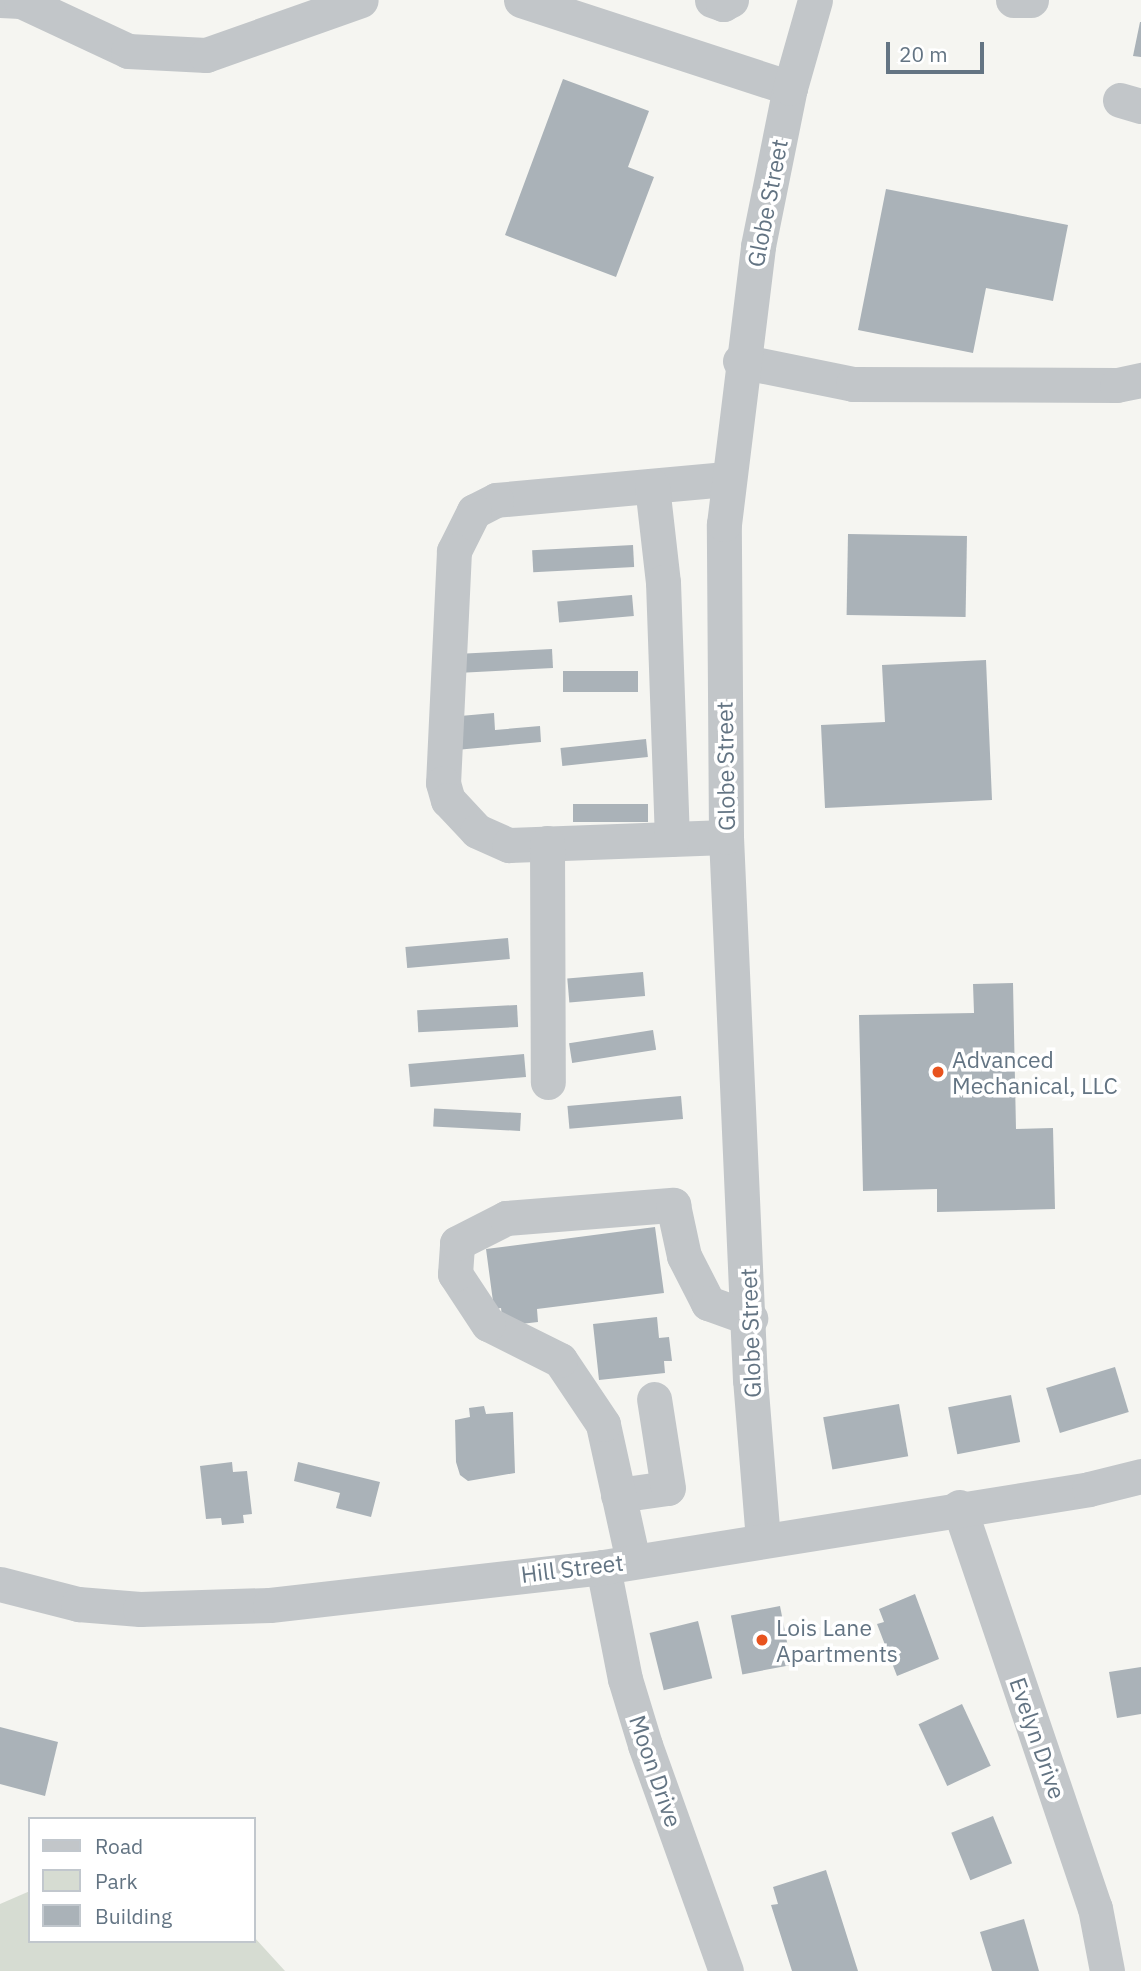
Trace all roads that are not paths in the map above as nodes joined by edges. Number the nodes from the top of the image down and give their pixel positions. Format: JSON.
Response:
{"nodes":[{"id":1,"x":0,"y":0,"type":"edge"},
{"id":2,"x":361,"y":0,"type":"edge"},
{"id":3,"x":521,"y":0,"type":"edge"},
{"id":4,"x":712,"y":0,"type":"edge"},
{"id":5,"x":731,"y":0,"type":"edge"},
{"id":6,"x":815,"y":0,"type":"edge"},
{"id":7,"x":1013,"y":0,"type":"edge"},
{"id":8,"x":1031,"y":0,"type":"edge"},
{"id":9,"x":596,"y":11,"type":"edge"},
{"id":10,"x":790,"y":88,"type":"junction"},
{"id":11,"x":740,"y":361,"type":"junction"},
{"id":12,"x":1141,"y":380,"type":"edge"},
{"id":13,"x":726,"y":480,"type":"junction"},
{"id":14,"x":652,"y":486,"type":"junction"},
{"id":15,"x":726,"y":837,"type":"junction"},
{"id":16,"x":672,"y":839,"type":"junction"},
{"id":17,"x":547,"y":844,"type":"junction"},
{"id":18,"x":548,"y":1082,"type":"dead end"},
{"id":19,"x":750,"y":1318,"type":"junction"},
{"id":20,"x":654,"y":1399,"type":"dead end"},
{"id":21,"x":1141,"y":1476,"type":"edge"},
{"id":22,"x":618,"y":1495,"type":"junction"},
{"id":23,"x":959,"y":1507,"type":"junction"},
{"id":24,"x":763,"y":1540,"type":"junction"},
{"id":25,"x":618,"y":1564,"type":"junction"},
{"id":26,"x":0,"y":1584,"type":"edge"},
{"id":27,"x":726,"y":1971,"type":"edge"},
{"id":28,"x":1107,"y":1971,"type":"edge"}],
"edges":[{"from":1,"to":2,"type":"street"},
{"from":3,"to":9,"type":"street"},
{"from":4,"to":5,"type":"street"},
{"from":6,"to":10,"type":"street","name":"Globe Street"},
{"from":7,"to":8,"type":"street"},
{"from":9,"to":10,"type":"street"},
{"from":10,"to":11,"type":"street","name":"Globe Street"},
{"from":11,"to":12,"type":"street"},
{"from":11,"to":13,"type":"street","name":"Globe Street"},
{"from":13,"to":14,"type":"street"},
{"from":13,"to":15,"type":"street","name":"Globe Street"},
{"from":14,"to":16,"type":"street"},
{"from":14,"to":17,"type":"street"},
{"from":15,"to":16,"type":"street"},
{"from":15,"to":19,"type":"street","name":"Globe Street"},
{"from":16,"to":17,"type":"street"},
{"from":17,"to":18,"type":"street"},
{"from":19,"to":22,"type":"street","name":"Moon Drive"},
{"from":19,"to":24,"type":"street","name":"Globe Street"},
{"from":20,"to":22,"type":"street"},
{"from":21,"to":23,"type":"street","name":"Hill Street"},
{"from":22,"to":25,"type":"street","name":"Moon Drive"},
{"from":23,"to":24,"type":"street","name":"Hill Street"},
{"from":23,"to":28,"type":"street","name":"Evelyn Drive"},
{"from":24,"to":25,"type":"street","name":"Hill Street"},
{"from":25,"to":26,"type":"street","name":"Hill Street"},
{"from":25,"to":27,"type":"street","name":"Moon Drive"}]}
